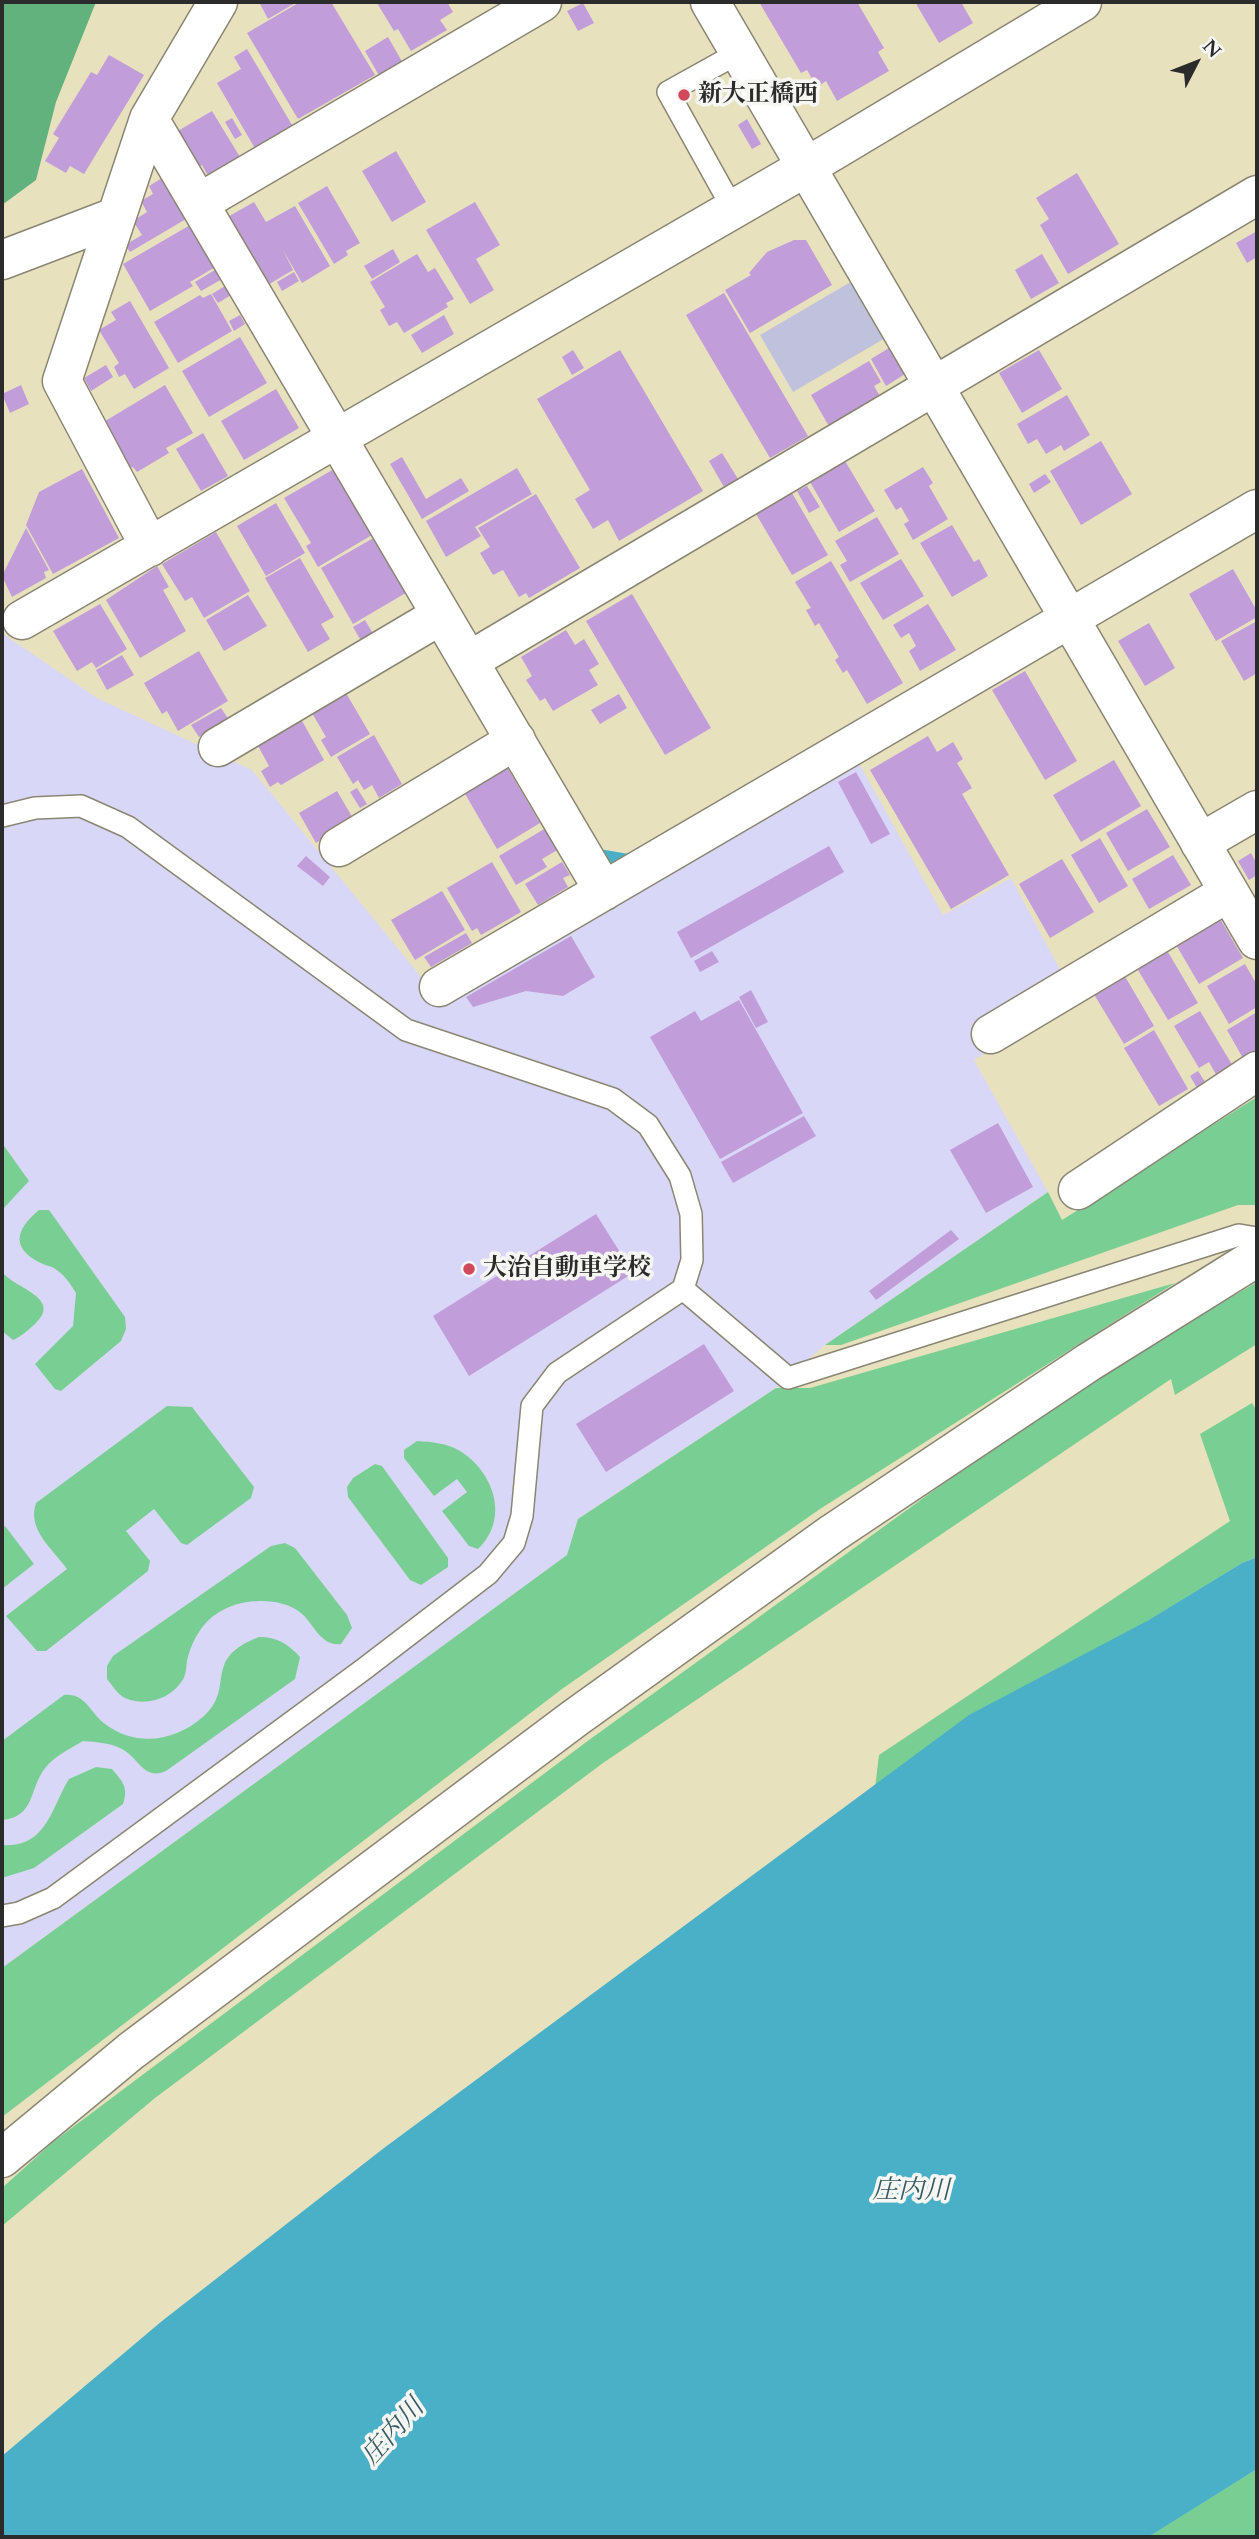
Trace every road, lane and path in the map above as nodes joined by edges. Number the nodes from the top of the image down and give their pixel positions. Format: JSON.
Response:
{"nodes":[{"id":1,"x":218,"y":2,"type":"edge"},
{"id":2,"x":542,"y":2,"type":"edge"},
{"id":3,"x":710,"y":2,"type":"edge"},
{"id":4,"x":1082,"y":2,"type":"edge"},
{"id":5,"x":740,"y":52,"type":"junction"},
{"id":6,"x":149,"y":119,"type":"junction"},
{"id":7,"x":808,"y":166,"type":"junction"},
{"id":8,"x":1257,"y":195,"type":"edge"},
{"id":9,"x":199,"y":203,"type":"junction"},
{"id":10,"x":733,"y":209,"type":"junction"},
{"id":11,"x":115,"y":217,"type":"junction"},
{"id":12,"x":2,"y":260,"type":"edge"},
{"id":13,"x":934,"y":386,"type":"junction"},
{"id":14,"x":337,"y":438,"type":"junction"},
{"id":15,"x":1257,"y":509,"type":"edge"},
{"id":16,"x":150,"y":547,"type":"junction"},
{"id":17,"x":442,"y":615,"type":"junction"},
{"id":18,"x":22,"y":620,"type":"dead end"},
{"id":19,"x":1068,"y":620,"type":"junction"},
{"id":20,"x":469,"y":661,"type":"junction"},
{"id":21,"x":516,"y":740,"type":"junction"},
{"id":22,"x":218,"y":747,"type":"dead end"},
{"id":23,"x":1257,"y":810,"type":"edge"},
{"id":24,"x":2,"y":817,"type":"edge"},
{"id":25,"x":1200,"y":843,"type":"junction"},
{"id":26,"x":339,"y":847,"type":"dead end"},
{"id":27,"x":604,"y":891,"type":"junction"},
{"id":28,"x":1228,"y":891,"type":"junction"},
{"id":29,"x":1257,"y":940,"type":"edge"},
{"id":30,"x":439,"y":987,"type":"dead end"},
{"id":31,"x":991,"y":1034,"type":"dead end"},
{"id":32,"x":1257,"y":1071,"type":"edge"},
{"id":33,"x":1078,"y":1190,"type":"dead end"},
{"id":34,"x":1257,"y":1238,"type":"edge"},
{"id":35,"x":1257,"y":1257,"type":"edge"},
{"id":36,"x":683,"y":1289,"type":"junction"},
{"id":37,"x":2,"y":1916,"type":"edge"},
{"id":38,"x":2,"y":2158,"type":"edge"}],
"edges":[{"from":1,"to":6,"type":"street"},
{"from":2,"to":9,"type":"street"},
{"from":3,"to":5,"type":"street"},
{"from":4,"to":7,"type":"street"},
{"from":5,"to":7,"type":"street"},
{"from":5,"to":10,"type":"lane"},
{"from":6,"to":9,"type":"street"},
{"from":6,"to":11,"type":"street"},
{"from":7,"to":10,"type":"street"},
{"from":7,"to":13,"type":"street"},
{"from":8,"to":13,"type":"street"},
{"from":9,"to":14,"type":"street"},
{"from":10,"to":14,"type":"street"},
{"from":11,"to":12,"type":"street"},
{"from":11,"to":16,"type":"street"},
{"from":13,"to":19,"type":"street"},
{"from":13,"to":20,"type":"street"},
{"from":14,"to":16,"type":"street"},
{"from":14,"to":17,"type":"street"},
{"from":15,"to":19,"type":"street"},
{"from":16,"to":18,"type":"street"},
{"from":17,"to":20,"type":"street"},
{"from":17,"to":22,"type":"street"},
{"from":19,"to":25,"type":"street"},
{"from":19,"to":27,"type":"street"},
{"from":20,"to":21,"type":"street"},
{"from":21,"to":26,"type":"street"},
{"from":21,"to":27,"type":"street"},
{"from":23,"to":25,"type":"street"},
{"from":24,"to":36,"type":"lane"},
{"from":25,"to":28,"type":"street"},
{"from":27,"to":30,"type":"street"},
{"from":28,"to":29,"type":"street"},
{"from":28,"to":31,"type":"street"},
{"from":32,"to":33,"type":"street"},
{"from":34,"to":36,"type":"lane"},
{"from":35,"to":38,"type":"street"},
{"from":36,"to":37,"type":"lane"}]}
